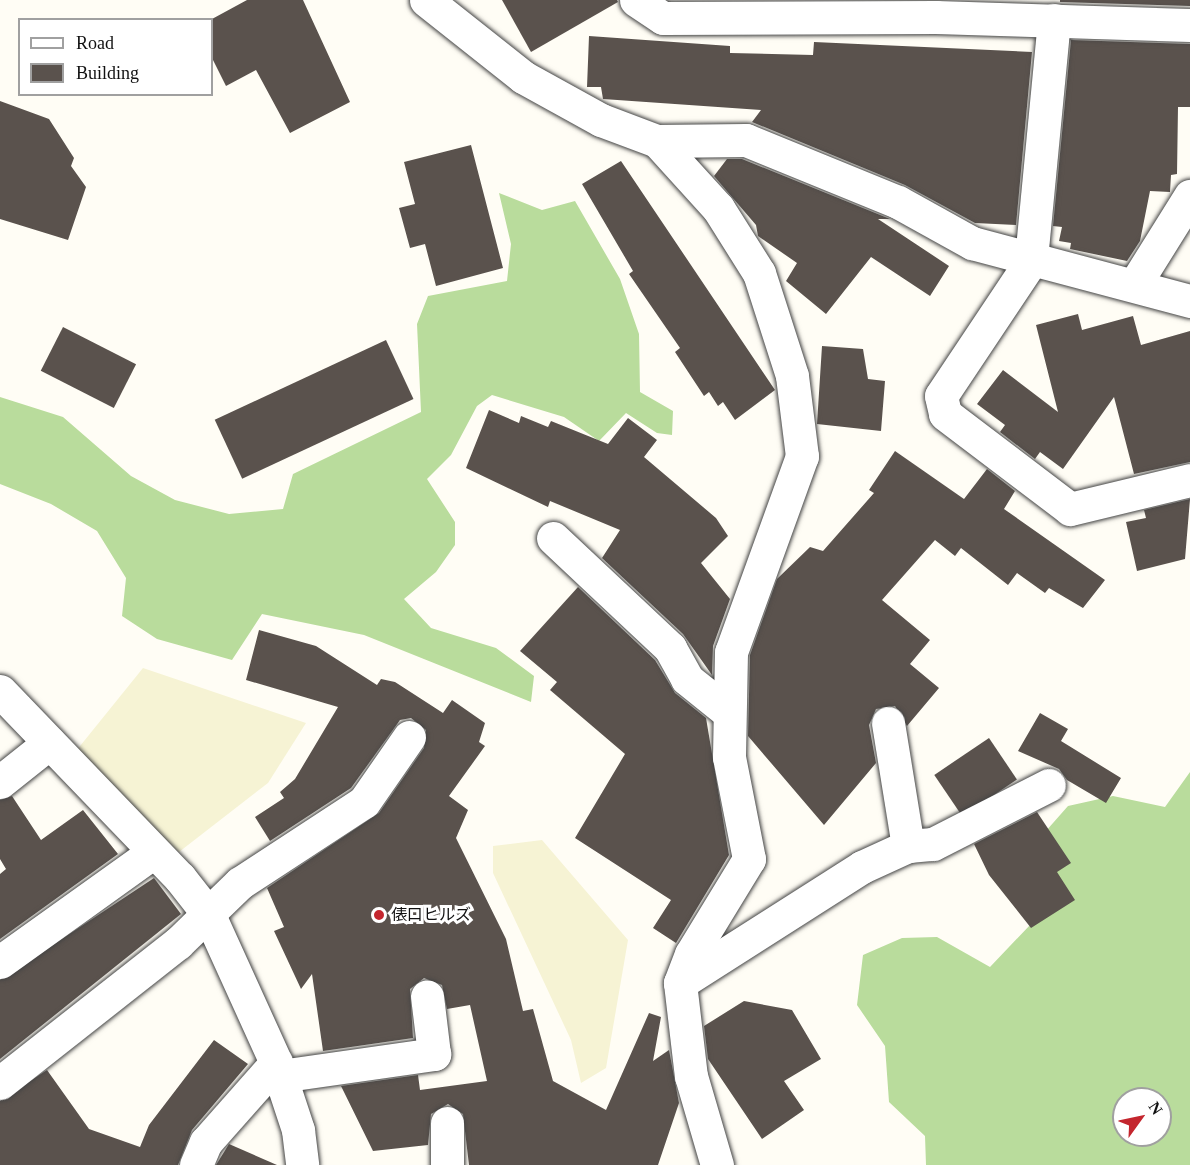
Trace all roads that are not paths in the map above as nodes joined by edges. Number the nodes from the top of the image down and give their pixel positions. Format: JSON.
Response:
{"nodes":[{"id":1,"x":426,"y":0,"type":"edge"},
{"id":2,"x":636,"y":0,"type":"edge"},
{"id":3,"x":1054,"y":20,"type":"junction"},
{"id":4,"x":1190,"y":25,"type":"edge"},
{"id":5,"x":657,"y":141,"type":"junction"},
{"id":6,"x":1190,"y":195,"type":"edge"},
{"id":7,"x":1032,"y":261,"type":"junction"},
{"id":8,"x":1135,"y":284,"type":"junction"},
{"id":9,"x":1190,"y":301,"type":"edge"},
{"id":10,"x":1190,"y":480,"type":"edge"},
{"id":11,"x":553,"y":537,"type":"dead end"},
{"id":12,"x":0,"y":692,"type":"edge"},
{"id":13,"x":728,"y":712,"type":"junction"},
{"id":14,"x":888,"y":723,"type":"dead end"},
{"id":15,"x":409,"y":737,"type":"dead end"},
{"id":16,"x":49,"y":743,"type":"junction"},
{"id":17,"x":0,"y":782,"type":"edge"},
{"id":18,"x":1049,"y":785,"type":"dead end"},
{"id":19,"x":908,"y":846,"type":"junction"},
{"id":20,"x":152,"y":853,"type":"junction"},
{"id":21,"x":209,"y":915,"type":"junction"},
{"id":22,"x":0,"y":962,"type":"edge"},
{"id":23,"x":680,"y":983,"type":"junction"},
{"id":24,"x":427,"y":996,"type":"dead end"},
{"id":25,"x":278,"y":1070,"type":"junction"},
{"id":26,"x":0,"y":1083,"type":"edge"},
{"id":27,"x":447,"y":1123,"type":"dead end"},
{"id":28,"x":196,"y":1165,"type":"edge"},
{"id":29,"x":302,"y":1165,"type":"edge"},
{"id":30,"x":447,"y":1165,"type":"edge"},
{"id":31,"x":717,"y":1165,"type":"edge"}],
"edges":[{"from":1,"to":5,"type":"street"},
{"from":2,"to":3,"type":"street"},
{"from":3,"to":4,"type":"street"},
{"from":3,"to":7,"type":"street"},
{"from":5,"to":7,"type":"street"},
{"from":5,"to":13,"type":"street"},
{"from":6,"to":8,"type":"street"},
{"from":7,"to":8,"type":"street"},
{"from":7,"to":10,"type":"street"},
{"from":8,"to":9,"type":"street"},
{"from":11,"to":13,"type":"street"},
{"from":12,"to":16,"type":"street"},
{"from":13,"to":23,"type":"street"},
{"from":14,"to":19,"type":"street"},
{"from":15,"to":21,"type":"street"},
{"from":16,"to":17,"type":"street"},
{"from":16,"to":20,"type":"street"},
{"from":18,"to":19,"type":"street"},
{"from":19,"to":23,"type":"street"},
{"from":20,"to":21,"type":"street"},
{"from":20,"to":22,"type":"street"},
{"from":21,"to":25,"type":"street"},
{"from":21,"to":26,"type":"street"},
{"from":23,"to":31,"type":"street"},
{"from":24,"to":25,"type":"street"},
{"from":25,"to":28,"type":"street"},
{"from":25,"to":29,"type":"street"},
{"from":27,"to":30,"type":"street"}]}
